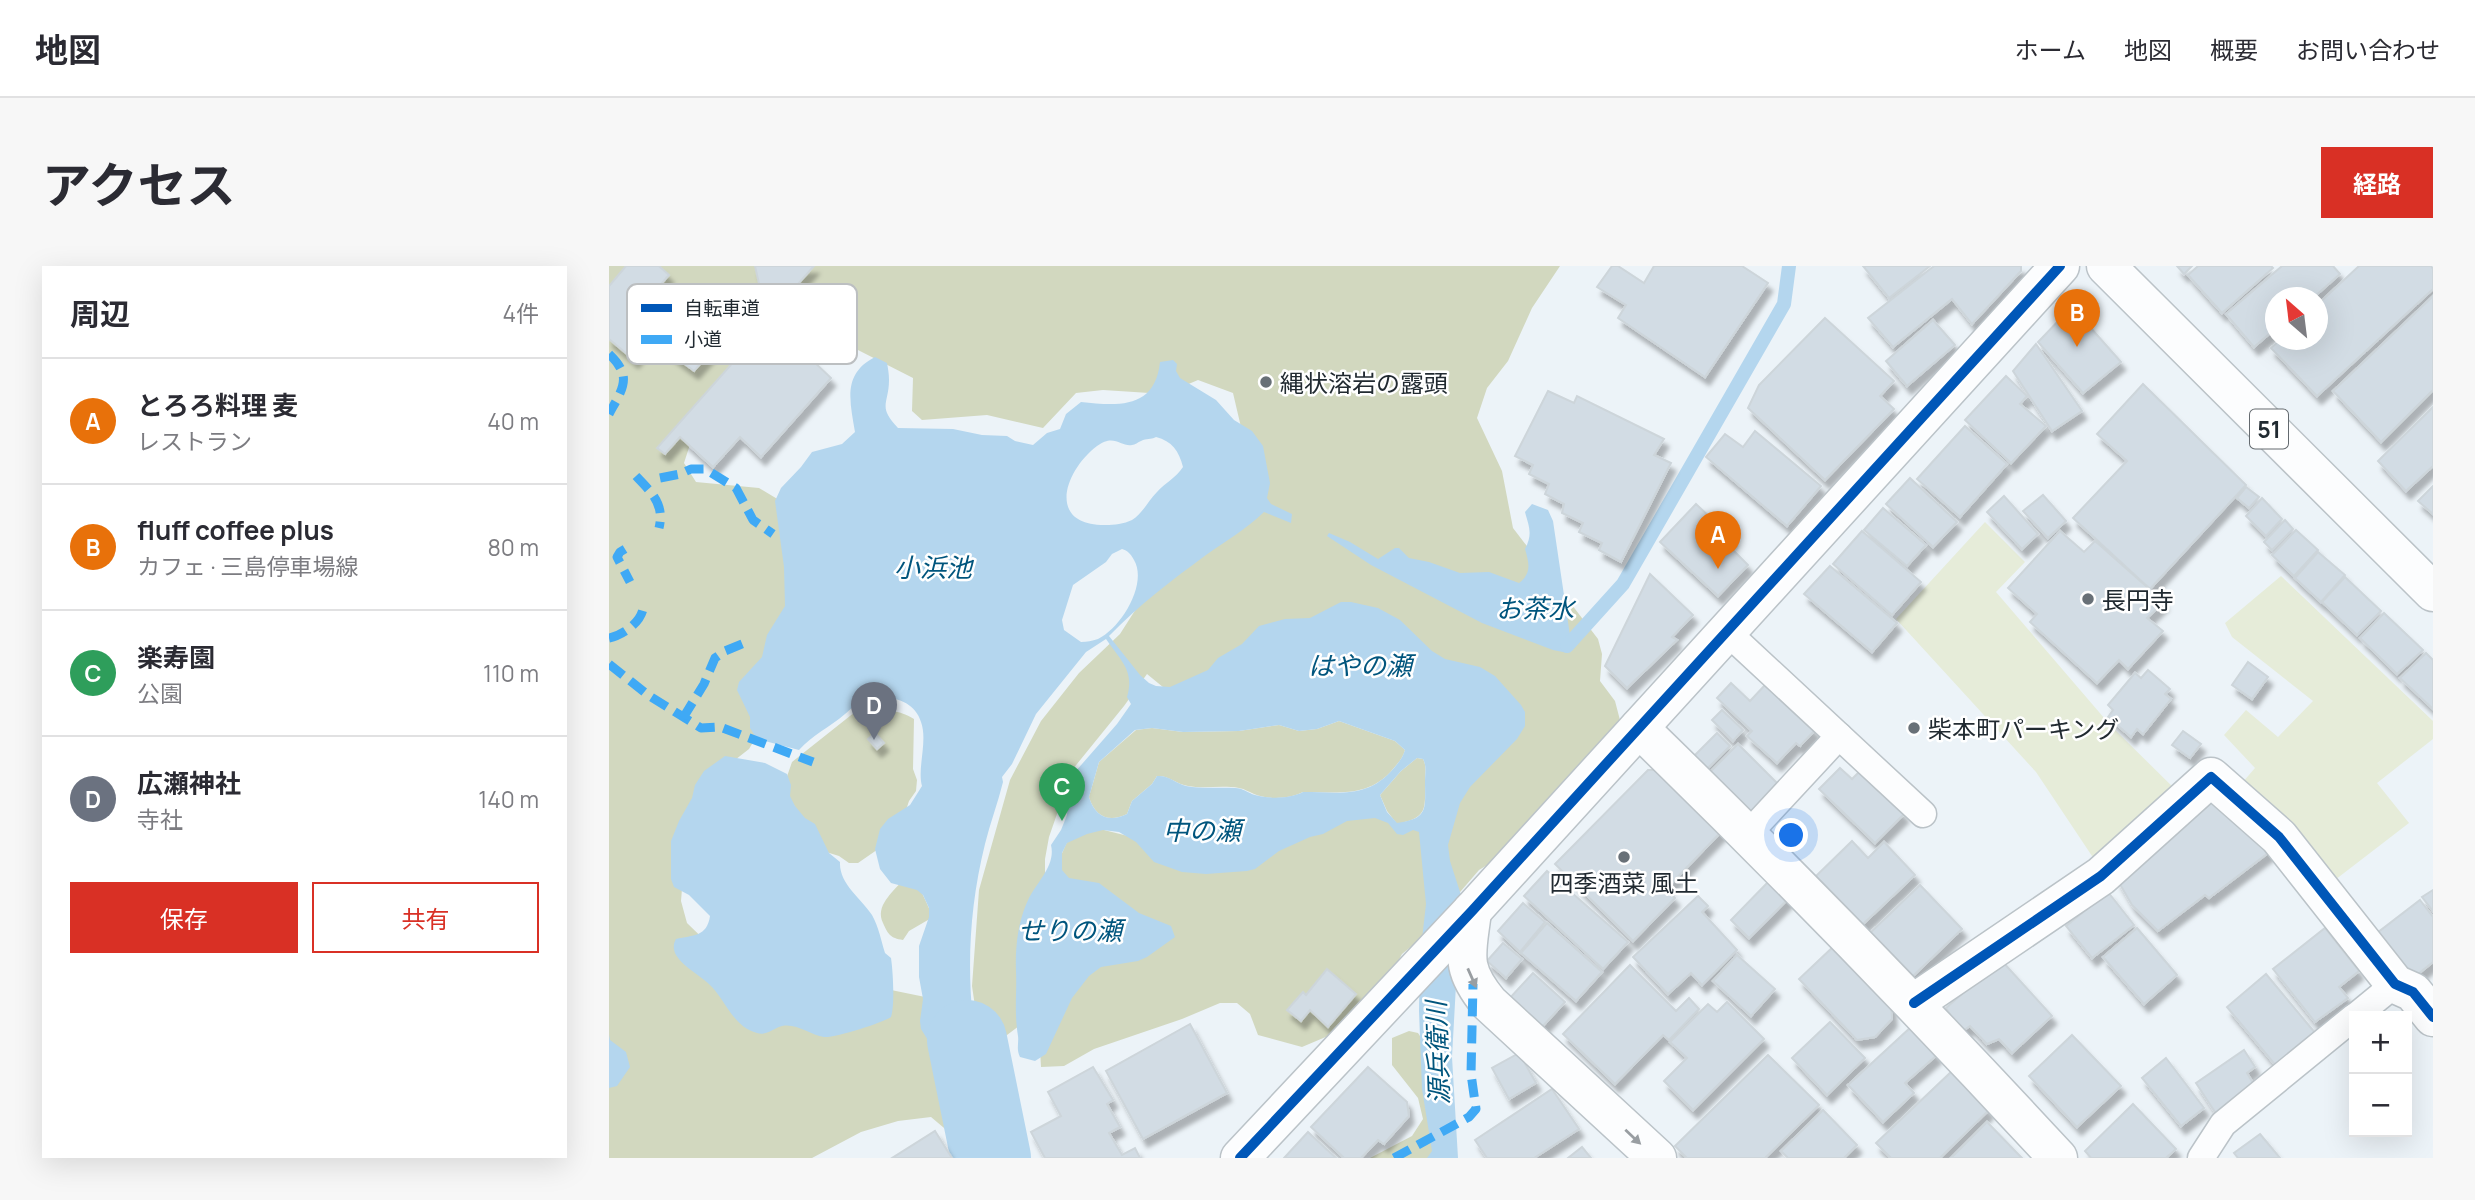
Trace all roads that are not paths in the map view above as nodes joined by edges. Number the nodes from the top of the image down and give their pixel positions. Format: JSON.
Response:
{"nodes":[{"id":1,"x":2060,"y":266,"type":"edge"},
{"id":2,"x":2106,"y":266,"type":"edge"},
{"id":3,"x":2433,"y":592,"type":"edge"},
{"id":4,"x":1727,"y":632,"type":"junction"},
{"id":5,"x":1639,"y":728,"type":"junction"},
{"id":6,"x":1839,"y":736,"type":"junction"},
{"id":7,"x":1923,"y":814,"type":"dead end"},
{"id":8,"x":1748,"y":834,"type":"junction"},
{"id":9,"x":1468,"y":915,"type":"junction"},
{"id":10,"x":2420,"y":997,"type":"edge"},
{"id":11,"x":1914,"y":1003,"type":"junction"},
{"id":12,"x":2374,"y":1011,"type":"edge"},
{"id":13,"x":2349,"y":1022,"type":"edge"},
{"id":14,"x":1240,"y":1158,"type":"edge"},
{"id":15,"x":1657,"y":1158,"type":"edge"},
{"id":16,"x":2058,"y":1158,"type":"edge"},
{"id":17,"x":2201,"y":1158,"type":"edge"}],
"edges":[{"from":1,"to":4,"type":"street"},
{"from":2,"to":3,"type":"street","number":"51"},
{"from":4,"to":5,"type":"street"},
{"from":4,"to":6,"type":"lane"},
{"from":5,"to":8,"type":"street"},
{"from":5,"to":9,"type":"street"},
{"from":6,"to":7,"type":"lane"},
{"from":6,"to":8,"type":"lane"},
{"from":8,"to":11,"type":"street"},
{"from":9,"to":14,"type":"street"},
{"from":9,"to":15,"type":"street","one_way":true},
{"from":10,"to":11,"type":"street"},
{"from":10,"to":12,"type":"lane"},
{"from":11,"to":16,"type":"street"},
{"from":13,"to":17,"type":"lane"}]}
